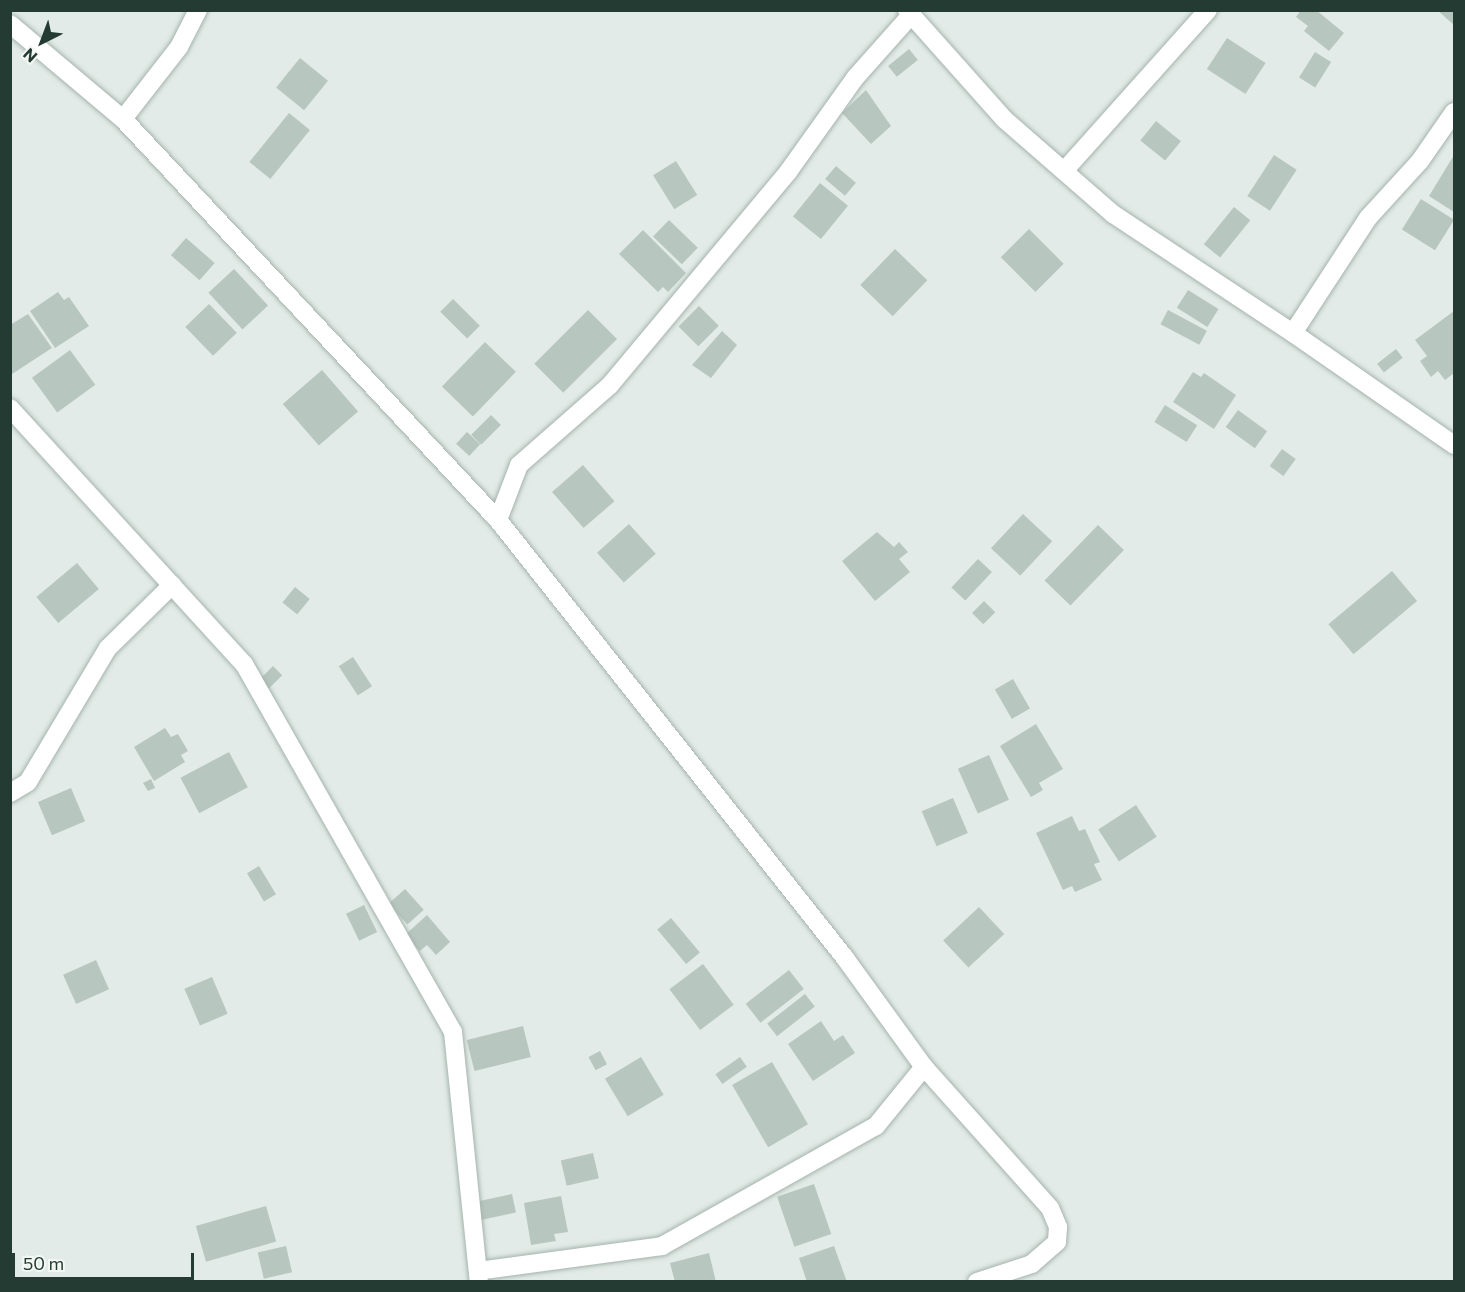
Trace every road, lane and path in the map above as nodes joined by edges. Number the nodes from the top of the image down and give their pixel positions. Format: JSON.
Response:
{"nodes":[{"id":1,"x":198,"y":10,"type":"edge"},
{"id":2,"x":1208,"y":10,"type":"edge"},
{"id":3,"x":909,"y":13,"type":"edge"},
{"id":4,"x":10,"y":24,"type":"edge"},
{"id":5,"x":1455,"y":112,"type":"edge"},
{"id":6,"x":123,"y":119,"type":"junction"},
{"id":7,"x":1064,"y":171,"type":"junction"},
{"id":8,"x":1293,"y":333,"type":"junction"},
{"id":9,"x":10,"y":408,"type":"edge"},
{"id":10,"x":1455,"y":445,"type":"edge"},
{"id":11,"x":498,"y":520,"type":"junction"},
{"id":12,"x":172,"y":585,"type":"junction"},
{"id":13,"x":10,"y":793,"type":"edge"},
{"id":14,"x":924,"y":1067,"type":"junction"},
{"id":15,"x":478,"y":1276,"type":"edge"},
{"id":16,"x":977,"y":1281,"type":"edge"}],
"edges":[{"from":1,"to":6,"type":"street"},
{"from":2,"to":7,"type":"street"},
{"from":3,"to":7,"type":"street"},
{"from":3,"to":11,"type":"street"},
{"from":4,"to":6,"type":"street"},
{"from":5,"to":8,"type":"street"},
{"from":6,"to":11,"type":"street"},
{"from":7,"to":8,"type":"street"},
{"from":8,"to":10,"type":"street"},
{"from":9,"to":12,"type":"street"},
{"from":11,"to":14,"type":"street"},
{"from":12,"to":13,"type":"street"},
{"from":12,"to":15,"type":"street"},
{"from":14,"to":15,"type":"street"},
{"from":14,"to":16,"type":"street"}]}
